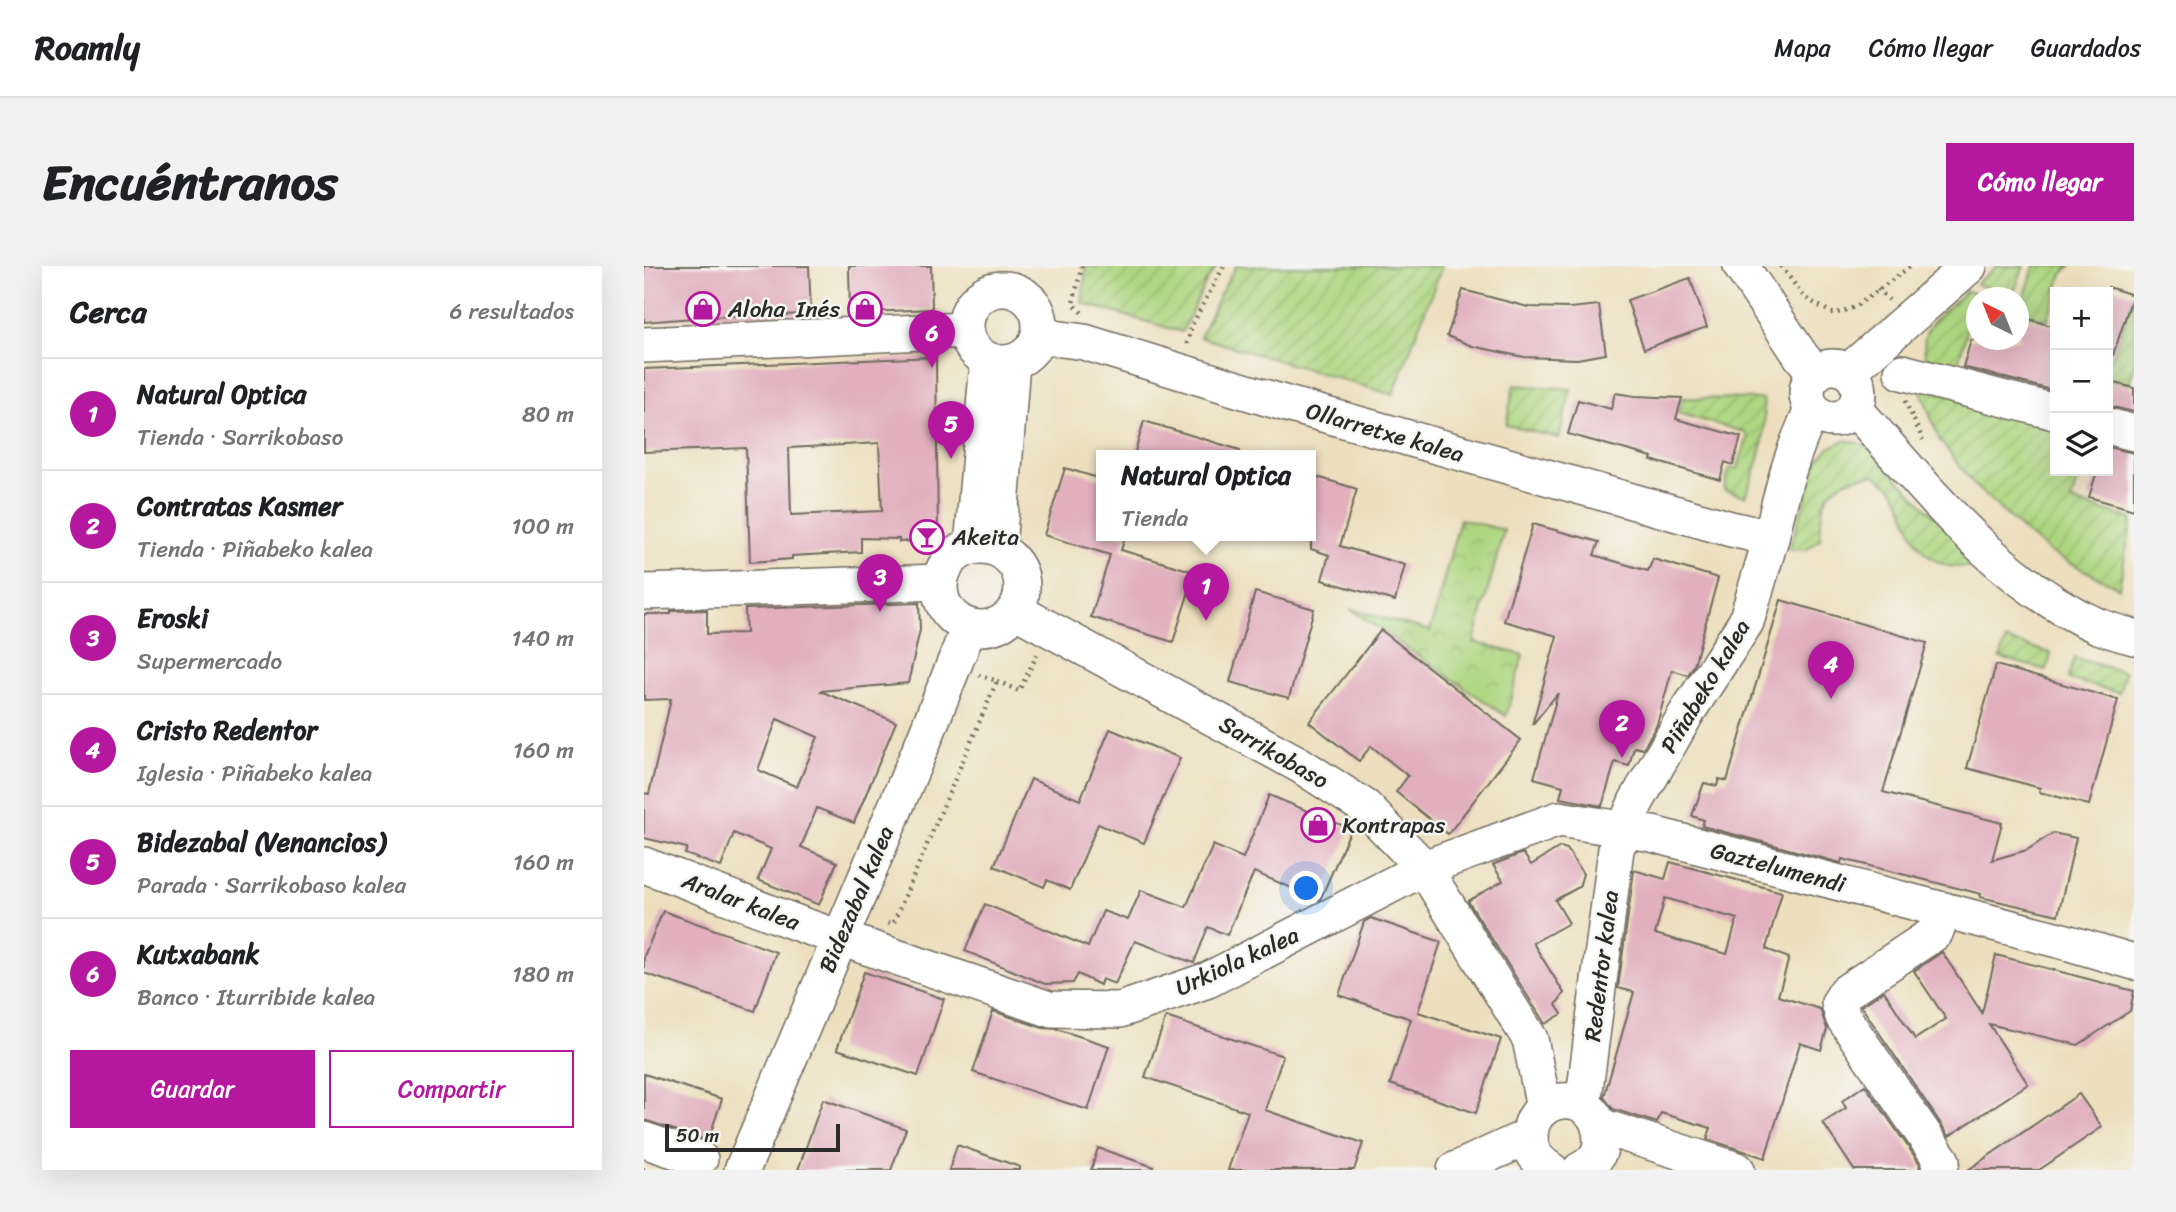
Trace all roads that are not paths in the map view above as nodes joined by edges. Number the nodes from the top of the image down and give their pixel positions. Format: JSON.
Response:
{"nodes":[{"id":1,"x":1741,"y":266,"type":"edge"},
{"id":2,"x":1969,"y":266,"type":"edge"},
{"id":3,"x":1007,"y":279,"type":"edge"},
{"id":4,"x":966,"y":330,"type":"junction"},
{"id":5,"x":1039,"y":336,"type":"junction"},
{"id":6,"x":644,"y":345,"type":"edge"},
{"id":7,"x":1000,"y":361,"type":"junction"},
{"id":8,"x":1822,"y":367,"type":"junction"},
{"id":9,"x":1902,"y":372,"type":"road end"},
{"id":10,"x":1854,"y":408,"type":"junction"},
{"id":11,"x":1813,"y":410,"type":"junction"},
{"id":12,"x":2050,"y":411,"type":"edge"},
{"id":13,"x":2113,"y":427,"type":"edge"},
{"id":14,"x":2134,"y":433,"type":"edge"},
{"id":15,"x":1771,"y":538,"type":"junction"},
{"id":16,"x":985,"y":548,"type":"junction"},
{"id":17,"x":940,"y":582,"type":"junction"},
{"id":18,"x":644,"y":592,"type":"edge"},
{"id":19,"x":1016,"y":611,"type":"junction"},
{"id":20,"x":969,"y":627,"type":"junction"},
{"id":21,"x":2134,"y":637,"type":"edge"},
{"id":22,"x":1625,"y":828,"type":"junction"},
{"id":23,"x":644,"y":865,"type":"edge"},
{"id":24,"x":1424,"y":868,"type":"junction"},
{"id":25,"x":1944,"y":910,"type":"junction"},
{"id":26,"x":839,"y":937,"type":"junction"},
{"id":27,"x":2134,"y":962,"type":"edge"},
{"id":28,"x":1536,"y":1122,"type":"junction"},
{"id":29,"x":644,"y":1140,"type":"edge"},
{"id":30,"x":1594,"y":1146,"type":"edge"},
{"id":31,"x":700,"y":1159,"type":"dead end"},
{"id":32,"x":742,"y":1170,"type":"edge"},
{"id":33,"x":1455,"y":1170,"type":"edge"},
{"id":34,"x":1551,"y":1170,"type":"edge"},
{"id":35,"x":1738,"y":1170,"type":"edge"},
{"id":36,"x":1939,"y":1170,"type":"edge"}],
"edges":[{"from":1,"to":8,"type":"street"},
{"from":2,"to":8,"type":"street"},
{"from":3,"to":4,"type":"street"},
{"from":3,"to":5,"type":"street"},
{"from":4,"to":6,"type":"street"},
{"from":4,"to":7,"type":"street"},
{"from":5,"to":7,"type":"street"},
{"from":5,"to":15,"type":"street","name":"Ollarretxe kalea"},
{"from":7,"to":16,"type":"street"},
{"from":8,"to":10,"type":"street"},
{"from":8,"to":11,"type":"street"},
{"from":9,"to":12,"type":"street"},
{"from":10,"to":11,"type":"street"},
{"from":10,"to":21,"type":"street"},
{"from":11,"to":15,"type":"street","name":"Piñabeko kalea"},
{"from":13,"to":14,"type":"street"},
{"from":15,"to":22,"type":"street","name":"Piñabeko kalea"},
{"from":16,"to":17,"type":"street"},
{"from":16,"to":19,"type":"street"},
{"from":17,"to":18,"type":"street"},
{"from":17,"to":20,"type":"street"},
{"from":19,"to":20,"type":"street"},
{"from":19,"to":24,"type":"street","name":"Sarrikobaso"},
{"from":20,"to":26,"type":"street","name":"Bidezabal kalea"},
{"from":22,"to":24,"type":"street","name":"Gaztelumendi"},
{"from":22,"to":25,"type":"street","name":"Gaztelumendi"},
{"from":22,"to":30,"type":"street","name":"Redentor kalea"},
{"from":23,"to":26,"type":"street","name":"Aralar kalea"},
{"from":24,"to":26,"type":"street","name":"Urkiola kalea"},
{"from":24,"to":28,"type":"street","name":"Sarrikobaso"},
{"from":25,"to":27,"type":"street","name":"Gaztelumendi"},
{"from":25,"to":36,"type":"street"},
{"from":26,"to":32,"type":"street","name":"Bidezabal kalea"},
{"from":28,"to":30,"type":"street"},
{"from":28,"to":33,"type":"street"},
{"from":28,"to":34,"type":"street","name":"Sarrikobaso"},
{"from":29,"to":31,"type":"street"},
{"from":30,"to":35,"type":"street"}]}
